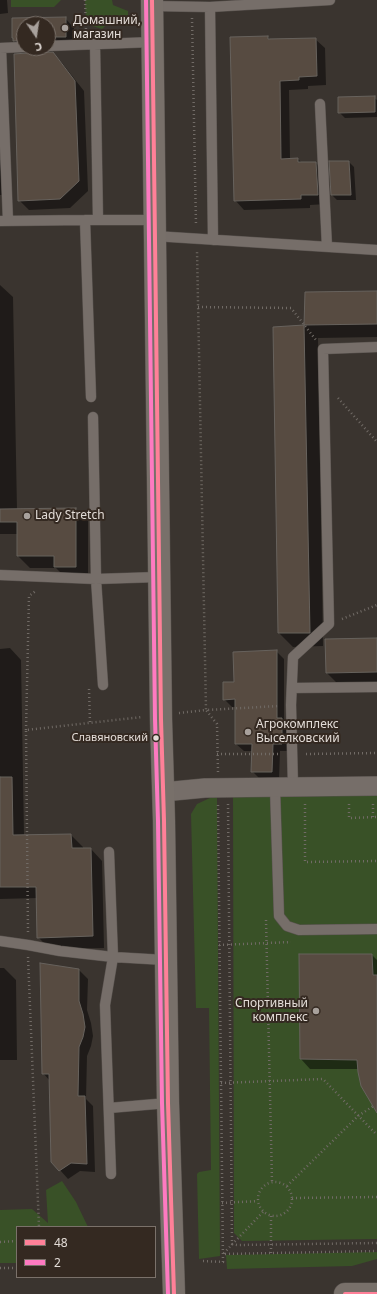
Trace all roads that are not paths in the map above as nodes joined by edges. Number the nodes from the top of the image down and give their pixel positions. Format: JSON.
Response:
{"nodes":[{"id":1,"x":330,"y":0,"type":"edge"},
{"id":2,"x":152,"y":3,"type":"edge"},
{"id":3,"x":210,"y":7,"type":"junction"},
{"id":4,"x":153,"y":42,"type":"junction"},
{"id":5,"x":95,"y":44,"type":"junction"},
{"id":6,"x":56,"y":46,"type":"edge"},
{"id":7,"x":16,"y":47,"type":"edge"},
{"id":8,"x":1,"y":48,"type":"edge"},
{"id":9,"x":320,"y":104,"type":"dead end"},
{"id":10,"x":85,"y":220,"type":"junction"},
{"id":11,"x":98,"y":220,"type":"junction"},
{"id":12,"x":4,"y":221,"type":"edge"},
{"id":13,"x":154,"y":228,"type":"junction"},
{"id":14,"x":213,"y":240,"type":"junction"},
{"id":15,"x":327,"y":247,"type":"junction"},
{"id":16,"x":377,"y":250,"type":"edge"},
{"id":17,"x":377,"y":347,"type":"edge"},
{"id":18,"x":91,"y":397,"type":"dead end"},
{"id":19,"x":93,"y":417,"type":"dead end"},
{"id":20,"x":0,"y":575,"type":"edge"},
{"id":21,"x":158,"y":576,"type":"junction"},
{"id":22,"x":96,"y":579,"type":"junction"},
{"id":23,"x":102,"y":685,"type":"dead end"},
{"id":24,"x":377,"y":687,"type":"edge"},
{"id":25,"x":292,"y":688,"type":"junction"},
{"id":26,"x":284,"y":787,"type":"junction"},
{"id":27,"x":163,"y":792,"type":"junction"},
{"id":28,"x":375,"y":793,"type":"edge"},
{"id":29,"x":109,"y":852,"type":"dead end"},
{"id":30,"x":377,"y":929,"type":"edge"},
{"id":31,"x":0,"y":941,"type":"edge"},
{"id":32,"x":113,"y":957,"type":"junction"},
{"id":33,"x":165,"y":960,"type":"junction"},
{"id":34,"x":168,"y":1103,"type":"junction"},
{"id":35,"x":109,"y":1108,"type":"junction"},
{"id":36,"x":111,"y":1174,"type":"dead end"},
{"id":37,"x":174,"y":1294,"type":"edge"},
{"id":38,"x":345,"y":1294,"type":"edge"},
{"id":39,"x":377,"y":1294,"type":"edge"}],
"edges":[{"from":1,"to":3,"type":"lane"},
{"from":2,"to":3,"type":"lane"},
{"from":2,"to":4,"type":"street"},
{"from":3,"to":14,"type":"lane"},
{"from":4,"to":5,"type":"lane"},
{"from":4,"to":13,"type":"street"},
{"from":5,"to":6,"type":"lane"},
{"from":5,"to":11,"type":"lane"},
{"from":7,"to":8,"type":"lane"},
{"from":8,"to":12,"type":"lane"},
{"from":9,"to":15,"type":"lane"},
{"from":10,"to":11,"type":"lane"},
{"from":10,"to":12,"type":"lane"},
{"from":10,"to":18,"type":"lane"},
{"from":11,"to":13,"type":"lane"},
{"from":13,"to":14,"type":"lane"},
{"from":13,"to":21,"type":"street"},
{"from":14,"to":15,"type":"lane"},
{"from":15,"to":16,"type":"lane"},
{"from":17,"to":25,"type":"lane"},
{"from":19,"to":22,"type":"lane"},
{"from":20,"to":22,"type":"lane"},
{"from":21,"to":22,"type":"lane"},
{"from":21,"to":27,"type":"street"},
{"from":22,"to":23,"type":"lane"},
{"from":24,"to":25,"type":"lane"},
{"from":25,"to":26,"type":"lane"},
{"from":26,"to":27,"type":"street"},
{"from":26,"to":28,"type":"street"},
{"from":26,"to":30,"type":"lane"},
{"from":27,"to":33,"type":"street"},
{"from":29,"to":32,"type":"lane"},
{"from":31,"to":32,"type":"lane"},
{"from":32,"to":33,"type":"lane"},
{"from":32,"to":35,"type":"lane"},
{"from":33,"to":34,"type":"street"},
{"from":34,"to":35,"type":"lane"},
{"from":34,"to":37,"type":"street"},
{"from":35,"to":36,"type":"lane"},
{"from":38,"to":39,"type":"street"}]}
